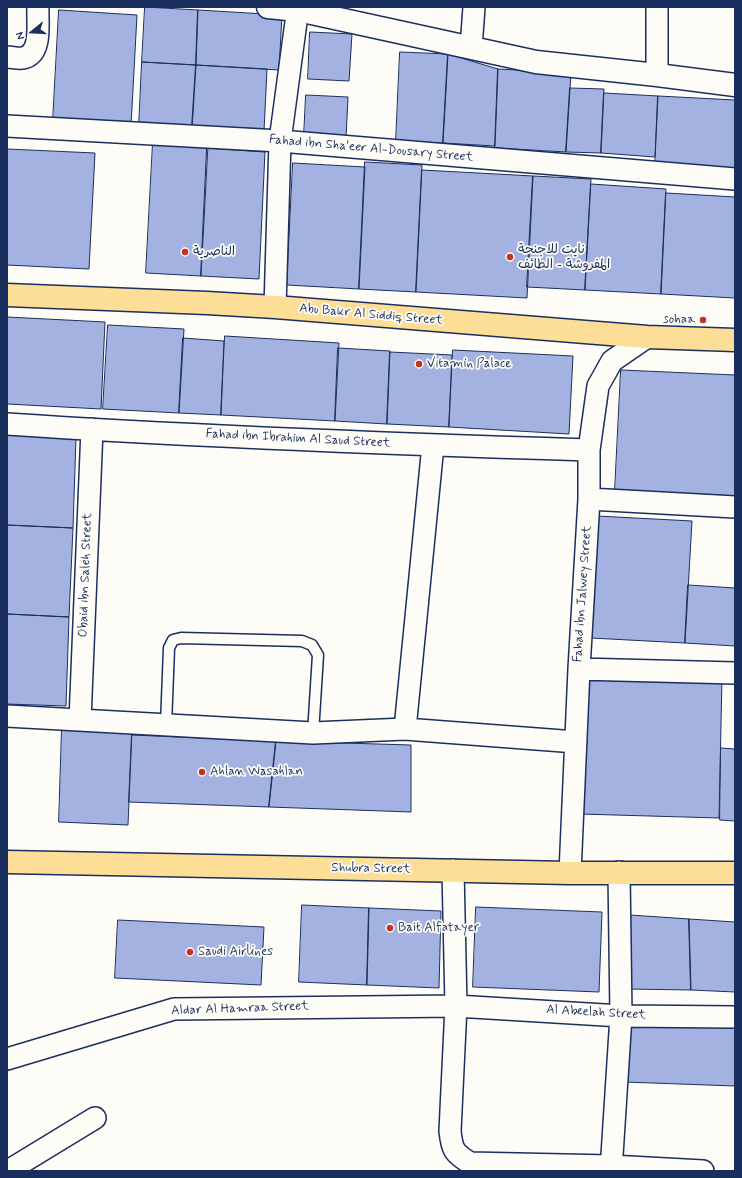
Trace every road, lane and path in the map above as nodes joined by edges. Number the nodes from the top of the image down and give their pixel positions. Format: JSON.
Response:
{"nodes":[{"id":1,"x":38,"y":7,"type":"edge"},
{"id":2,"x":268,"y":7,"type":"edge"},
{"id":3,"x":474,"y":7,"type":"edge"},
{"id":4,"x":657,"y":7,"type":"edge"},
{"id":5,"x":298,"y":9,"type":"edge"},
{"id":6,"x":471,"y":48,"type":"junction"},
{"id":7,"x":7,"y":57,"type":"edge"},
{"id":8,"x":657,"y":75,"type":"junction"},
{"id":9,"x":735,"y":85,"type":"edge"},
{"id":10,"x":7,"y":126,"type":"edge"},
{"id":11,"x":280,"y":141,"type":"junction"},
{"id":12,"x":735,"y":179,"type":"edge"},
{"id":13,"x":7,"y":295,"type":"edge"},
{"id":14,"x":275,"y":307,"type":"junction"},
{"id":15,"x":647,"y":337,"type":"junction"},
{"id":16,"x":735,"y":340,"type":"edge"},
{"id":17,"x":7,"y":424,"type":"edge"},
{"id":18,"x":92,"y":429,"type":"junction"},
{"id":19,"x":433,"y":445,"type":"junction"},
{"id":20,"x":589,"y":450,"type":"junction"},
{"id":21,"x":589,"y":499,"type":"junction"},
{"id":22,"x":735,"y":507,"type":"edge"},
{"id":23,"x":579,"y":669,"type":"junction"},
{"id":24,"x":735,"y":673,"type":"edge"},
{"id":25,"x":7,"y":716,"type":"edge"},
{"id":26,"x":80,"y":720,"type":"junction"},
{"id":27,"x":166,"y":725,"type":"junction"},
{"id":28,"x":405,"y":729,"type":"junction"},
{"id":29,"x":313,"y":733,"type":"junction"},
{"id":30,"x":576,"y":742,"type":"junction"},
{"id":31,"x":7,"y":862,"type":"edge"},
{"id":32,"x":453,"y":870,"type":"junction"},
{"id":33,"x":618,"y":872,"type":"junction"},
{"id":34,"x":570,"y":873,"type":"junction"},
{"id":35,"x":735,"y":873,"type":"edge"},
{"id":36,"x":456,"y":1006,"type":"junction"},
{"id":37,"x":621,"y":1016,"type":"junction"},
{"id":38,"x":735,"y":1016,"type":"edge"},
{"id":39,"x":7,"y":1059,"type":"edge"},
{"id":40,"x":95,"y":1118,"type":"dead end"},
{"id":41,"x":611,"y":1169,"type":"edge"},
{"id":42,"x":8,"y":1171,"type":"edge"},
{"id":43,"x":703,"y":1171,"type":"edge"}],
"edges":[{"from":1,"to":7,"type":"street"},
{"from":2,"to":5,"type":"street"},
{"from":3,"to":6,"type":"street"},
{"from":4,"to":8,"type":"street"},
{"from":5,"to":6,"type":"street"},
{"from":5,"to":11,"type":"street"},
{"from":6,"to":8,"type":"street"},
{"from":8,"to":9,"type":"street"},
{"from":10,"to":11,"type":"street","name":"Fahad ibn Sha'eer Al-Dousary Street"},
{"from":11,"to":12,"type":"street","name":"Fahad ibn Sha'eer Al-Dousary Street"},
{"from":11,"to":14,"type":"street"},
{"from":13,"to":14,"type":"main road","name":"Abu Bakr Al Siddiq Street"},
{"from":14,"to":15,"type":"main road","name":"Abu Bakr Al Siddiq Street"},
{"from":15,"to":16,"type":"main road","name":"Abu Bakr Al Siddiq Street"},
{"from":15,"to":20,"type":"street","name":"Fahad ibn Jalwey Street"},
{"from":17,"to":18,"type":"street","name":"Fahad ibn Ibrahim Al Saud Street"},
{"from":18,"to":19,"type":"street","name":"Fahad ibn Ibrahim Al Saud Street"},
{"from":18,"to":26,"type":"street","name":"Obaid ibn Saleh Street"},
{"from":19,"to":20,"type":"street","name":"Fahad ibn Ibrahim Al Saud Street"},
{"from":19,"to":28,"type":"street"},
{"from":20,"to":21,"type":"street","name":"Fahad ibn Jalwey Street"},
{"from":21,"to":22,"type":"street"},
{"from":21,"to":23,"type":"street","name":"Fahad ibn Jalwey Street"},
{"from":23,"to":24,"type":"street"},
{"from":23,"to":30,"type":"street","name":"Fahad ibn Jalwey Street"},
{"from":25,"to":26,"type":"street"},
{"from":26,"to":27,"type":"street"},
{"from":27,"to":29,"type":"street"},
{"from":27,"to":29,"type":"lane"},
{"from":28,"to":29,"type":"street"},
{"from":28,"to":30,"type":"street"},
{"from":30,"to":34,"type":"street","name":"Fahad ibn Jalwey Street"},
{"from":31,"to":32,"type":"main road","name":"Shubra Street"},
{"from":32,"to":34,"type":"main road","name":"Shubra Street"},
{"from":32,"to":36,"type":"street"},
{"from":33,"to":34,"type":"main road","name":"Shubra Street"},
{"from":33,"to":35,"type":"main road","name":"Shubra Street"},
{"from":33,"to":37,"type":"street"},
{"from":36,"to":37,"type":"street","name":"Al Abeelah Street"},
{"from":36,"to":39,"type":"street","name":"Aldar Al Hamraa Street"},
{"from":36,"to":41,"type":"street"},
{"from":37,"to":38,"type":"street","name":"Al Abeelah Street"},
{"from":37,"to":41,"type":"street"},
{"from":40,"to":42,"type":"street"},
{"from":41,"to":43,"type":"street"}]}
